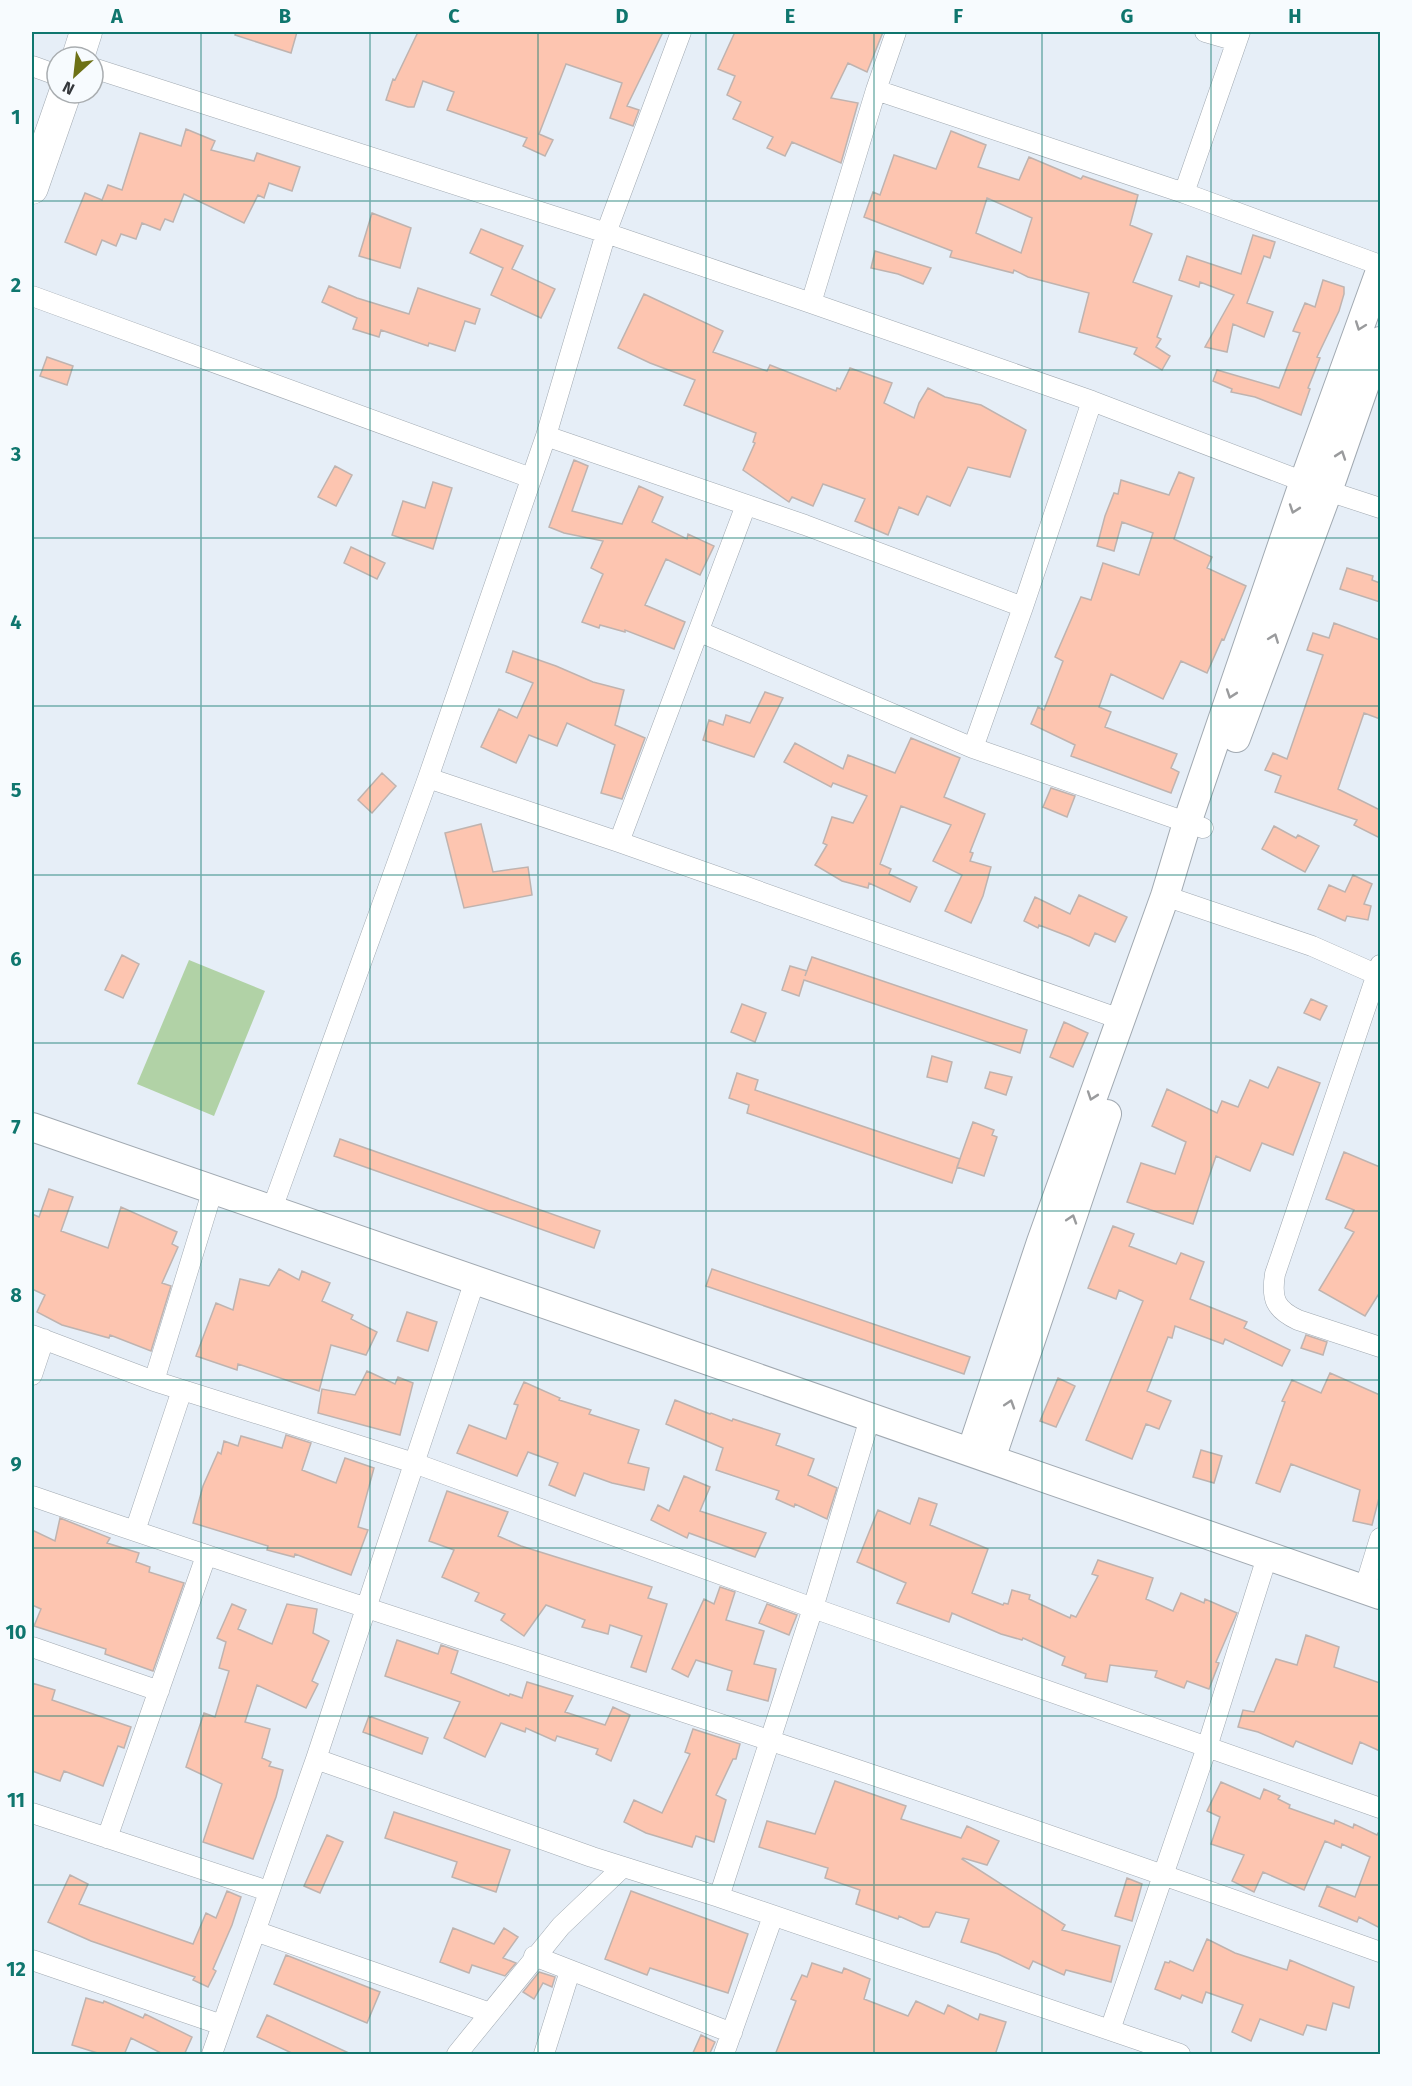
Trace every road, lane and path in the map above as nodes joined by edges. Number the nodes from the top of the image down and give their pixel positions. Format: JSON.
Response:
{"nodes":[{"id":1,"x":681,"y":32,"type":"edge"},
{"id":2,"x":896,"y":32,"type":"edge"},
{"id":3,"x":1205,"y":32,"type":"edge"},
{"id":4,"x":1238,"y":37,"type":"edge"},
{"id":5,"x":105,"y":72,"type":"edge"},
{"id":6,"x":876,"y":90,"type":"junction"},
{"id":7,"x":61,"y":105,"type":"edge"},
{"id":8,"x":32,"y":189,"type":"edge"},
{"id":9,"x":1184,"y":193,"type":"junction"},
{"id":10,"x":606,"y":233,"type":"junction"},
{"id":11,"x":1380,"y":265,"type":"edge"},
{"id":12,"x":1380,"y":271,"type":"edge"},
{"id":13,"x":32,"y":296,"type":"edge"},
{"id":14,"x":811,"y":303,"type":"junction"},
{"id":15,"x":1379,"y":348,"type":"edge"},
{"id":16,"x":1092,"y":401,"type":"junction"},
{"id":17,"x":546,"y":435,"type":"junction"},
{"id":18,"x":531,"y":478,"type":"junction"},
{"id":19,"x":1316,"y":486,"type":"junction"},
{"id":20,"x":746,"y":506,"type":"junction"},
{"id":21,"x":1380,"y":508,"type":"edge"},
{"id":22,"x":1023,"y":608,"type":"junction"},
{"id":23,"x":700,"y":632,"type":"junction"},
{"id":24,"x":973,"y":748,"type":"junction"},
{"id":25,"x":428,"y":778,"type":"junction"},
{"id":26,"x":1195,"y":825,"type":"junction"},
{"id":27,"x":619,"y":842,"type":"junction"},
{"id":28,"x":1172,"y":898,"type":"junction"},
{"id":29,"x":1379,"y":972,"type":"edge"},
{"id":30,"x":1120,"y":1019,"type":"junction"},
{"id":31,"x":32,"y":1127,"type":"edge"},
{"id":32,"x":213,"y":1189,"type":"junction"},
{"id":33,"x":272,"y":1209,"type":"junction"},
{"id":34,"x":475,"y":1280,"type":"junction"},
{"id":35,"x":38,"y":1337,"type":"edge"},
{"id":36,"x":1380,"y":1347,"type":"edge"},
{"id":37,"x":32,"y":1375,"type":"edge"},
{"id":38,"x":154,"y":1381,"type":"junction"},
{"id":39,"x":182,"y":1390,"type":"junction"},
{"id":40,"x":870,"y":1418,"type":"junction"},
{"id":41,"x":981,"y":1456,"type":"junction"},
{"id":42,"x":414,"y":1463,"type":"junction"},
{"id":43,"x":32,"y":1496,"type":"edge"},
{"id":44,"x":135,"y":1532,"type":"junction"},
{"id":45,"x":1380,"y":1538,"type":"edge"},
{"id":46,"x":206,"y":1556,"type":"junction"},
{"id":47,"x":1267,"y":1557,"type":"junction"},
{"id":48,"x":1372,"y":1593,"type":"edge"},
{"id":49,"x":366,"y":1606,"type":"junction"},
{"id":50,"x":813,"y":1608,"type":"junction"},
{"id":51,"x":32,"y":1647,"type":"edge"},
{"id":52,"x":159,"y":1691,"type":"junction"},
{"id":53,"x":770,"y":1740,"type":"junction"},
{"id":54,"x":1207,"y":1747,"type":"junction"},
{"id":55,"x":316,"y":1759,"type":"junction"},
{"id":56,"x":1380,"y":1809,"type":"edge"},
{"id":57,"x":32,"y":1813,"type":"edge"},
{"id":58,"x":107,"y":1838,"type":"junction"},
{"id":59,"x":623,"y":1867,"type":"junction"},
{"id":60,"x":1163,"y":1874,"type":"junction"},
{"id":61,"x":268,"y":1891,"type":"junction"},
{"id":62,"x":719,"y":1897,"type":"junction"},
{"id":63,"x":773,"y":1916,"type":"junction"},
{"id":64,"x":255,"y":1931,"type":"junction"},
{"id":65,"x":1380,"y":1952,"type":"edge"},
{"id":66,"x":534,"y":1956,"type":"junction"},
{"id":67,"x":32,"y":1960,"type":"edge"},
{"id":68,"x":570,"y":1971,"type":"junction"},
{"id":69,"x":490,"y":2013,"type":"junction"},
{"id":70,"x":222,"y":2025,"type":"junction"},
{"id":71,"x":1110,"y":2030,"type":"junction"},
{"id":72,"x":732,"y":2033,"type":"junction"},
{"id":73,"x":1134,"y":2047,"type":"edge"},
{"id":74,"x":218,"y":2053,"type":"edge"},
{"id":75,"x":457,"y":2055,"type":"edge"},
{"id":76,"x":544,"y":2055,"type":"edge"},
{"id":77,"x":724,"y":2055,"type":"edge"},
{"id":78,"x":1180,"y":2055,"type":"edge"}],
"edges":[{"from":1,"to":10,"type":"street"},
{"from":2,"to":6,"type":"street"},
{"from":3,"to":4,"type":"street"},
{"from":4,"to":9,"type":"street"},
{"from":5,"to":10,"type":"street"},
{"from":6,"to":9,"type":"street"},
{"from":6,"to":14,"type":"street"},
{"from":7,"to":8,"type":"main road"},
{"from":9,"to":11,"type":"street"},
{"from":10,"to":14,"type":"street"},
{"from":10,"to":17,"type":"street"},
{"from":12,"to":19,"type":"street","one_way":true},
{"from":13,"to":18,"type":"street"},
{"from":14,"to":16,"type":"street"},
{"from":19,"to":15,"type":"street","one_way":true},
{"from":16,"to":19,"type":"street"},
{"from":16,"to":22,"type":"street"},
{"from":17,"to":18,"type":"street"},
{"from":17,"to":20,"type":"street"},
{"from":18,"to":25,"type":"street"},
{"from":19,"to":21,"type":"street"},
{"from":19,"to":26,"type":"street"},
{"from":20,"to":22,"type":"street"},
{"from":20,"to":23,"type":"street"},
{"from":22,"to":24,"type":"street"},
{"from":23,"to":24,"type":"street"},
{"from":23,"to":27,"type":"street"},
{"from":24,"to":26,"type":"street"},
{"from":25,"to":27,"type":"street"},
{"from":25,"to":33,"type":"street"},
{"from":26,"to":28,"type":"street"},
{"from":27,"to":30,"type":"street"},
{"from":28,"to":29,"type":"street"},
{"from":28,"to":30,"type":"street"},
{"from":41,"to":28,"type":"street","one_way":true},
{"from":29,"to":36,"type":"street"},
{"from":30,"to":41,"type":"street","one_way":true},
{"from":31,"to":32,"type":"street"},
{"from":32,"to":33,"type":"street"},
{"from":32,"to":38,"type":"street"},
{"from":33,"to":34,"type":"street"},
{"from":34,"to":40,"type":"street"},
{"from":34,"to":42,"type":"street"},
{"from":35,"to":37,"type":"street"},
{"from":35,"to":38,"type":"street"},
{"from":38,"to":39,"type":"street"},
{"from":39,"to":42,"type":"street"},
{"from":39,"to":44,"type":"street"},
{"from":40,"to":41,"type":"street"},
{"from":40,"to":50,"type":"street"},
{"from":41,"to":47,"type":"street"},
{"from":42,"to":49,"type":"street"},
{"from":42,"to":50,"type":"street"},
{"from":43,"to":44,"type":"street"},
{"from":44,"to":46,"type":"street"},
{"from":45,"to":48,"type":"street"},
{"from":46,"to":49,"type":"street"},
{"from":46,"to":52,"type":"street"},
{"from":47,"to":48,"type":"street"},
{"from":47,"to":54,"type":"street"},
{"from":49,"to":53,"type":"street"},
{"from":49,"to":55,"type":"street"},
{"from":50,"to":53,"type":"street"},
{"from":50,"to":54,"type":"street"},
{"from":51,"to":52,"type":"street"},
{"from":52,"to":58,"type":"street"},
{"from":53,"to":60,"type":"street"},
{"from":53,"to":62,"type":"street"},
{"from":54,"to":56,"type":"street"},
{"from":54,"to":60,"type":"street"},
{"from":55,"to":59,"type":"street"},
{"from":55,"to":61,"type":"street"},
{"from":57,"to":58,"type":"street"},
{"from":58,"to":61,"type":"street"},
{"from":59,"to":62,"type":"street"},
{"from":59,"to":66,"type":"street"},
{"from":60,"to":65,"type":"street"},
{"from":60,"to":71,"type":"street"},
{"from":61,"to":64,"type":"street"},
{"from":62,"to":63,"type":"street"},
{"from":63,"to":71,"type":"street"},
{"from":63,"to":72,"type":"street"},
{"from":64,"to":69,"type":"street"},
{"from":64,"to":70,"type":"street"},
{"from":66,"to":68,"type":"street"},
{"from":66,"to":69,"type":"street"},
{"from":67,"to":70,"type":"street"},
{"from":68,"to":72,"type":"street"},
{"from":68,"to":76,"type":"street"},
{"from":69,"to":75,"type":"street"},
{"from":70,"to":74,"type":"street"},
{"from":71,"to":73,"type":"street"},
{"from":72,"to":77,"type":"street"},
{"from":73,"to":78,"type":"street"}]}
